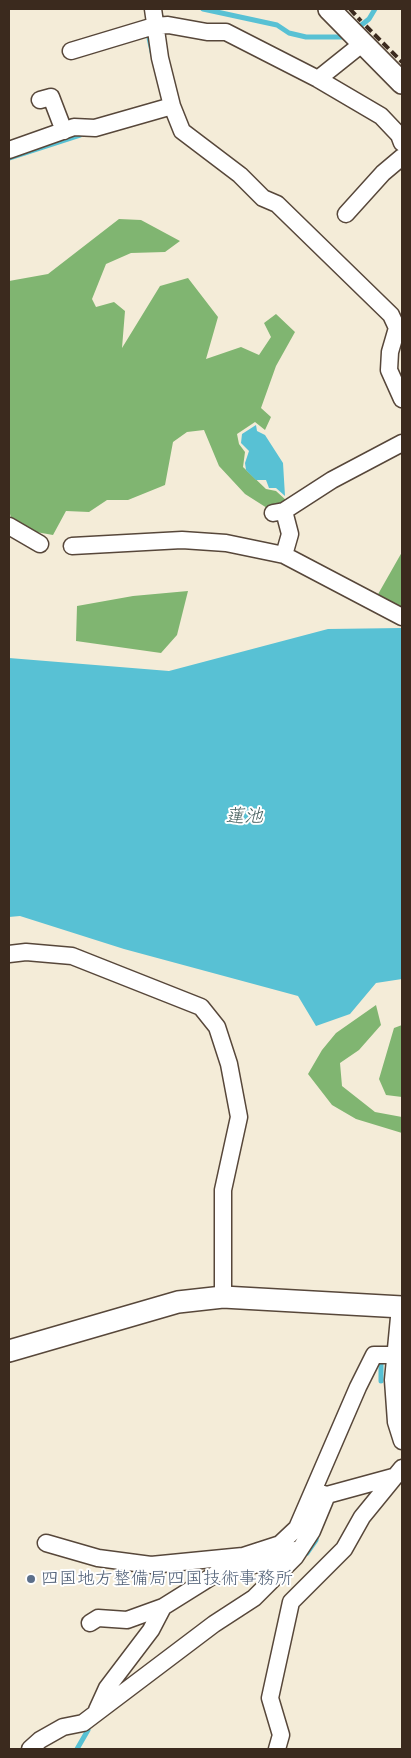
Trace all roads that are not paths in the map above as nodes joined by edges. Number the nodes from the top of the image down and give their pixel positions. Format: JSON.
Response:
{"nodes":[{"id":1,"x":153,"y":9,"type":"edge"},
{"id":2,"x":329,"y":9,"type":"edge"},
{"id":3,"x":154,"y":26,"type":"junction"},
{"id":4,"x":363,"y":43,"type":"junction"},
{"id":5,"x":71,"y":51,"type":"dead end"},
{"id":6,"x":318,"y":79,"type":"junction"},
{"id":7,"x":402,"y":83,"type":"edge"},
{"id":8,"x":40,"y":100,"type":"dead end"},
{"id":9,"x":172,"y":106,"type":"junction"},
{"id":10,"x":64,"y":131,"type":"junction"},
{"id":11,"x":402,"y":143,"type":"edge"},
{"id":12,"x":9,"y":150,"type":"edge"},
{"id":13,"x":402,"y":157,"type":"edge"},
{"id":14,"x":346,"y":214,"type":"dead end"},
{"id":15,"x":402,"y":400,"type":"edge"},
{"id":16,"x":402,"y":443,"type":"edge"},
{"id":17,"x":9,"y":526,"type":"edge"},
{"id":18,"x":40,"y":544,"type":"dead end"},
{"id":19,"x":72,"y":546,"type":"dead end"},
{"id":20,"x":284,"y":555,"type":"junction"},
{"id":21,"x":402,"y":617,"type":"edge"},
{"id":22,"x":9,"y":954,"type":"edge"},
{"id":23,"x":223,"y":1296,"type":"junction"},
{"id":24,"x":401,"y":1307,"type":"edge"},
{"id":25,"x":9,"y":1351,"type":"edge"},
{"id":26,"x":395,"y":1355,"type":"junction"},
{"id":27,"x":402,"y":1442,"type":"edge"},
{"id":28,"x":398,"y":1472,"type":"edge"},
{"id":29,"x":320,"y":1493,"type":"junction"},
{"id":30,"x":46,"y":1542,"type":"dead end"},
{"id":31,"x":302,"y":1547,"type":"junction"},
{"id":32,"x":163,"y":1607,"type":"junction"},
{"id":33,"x":90,"y":1624,"type":"dead end"},
{"id":34,"x":96,"y":1713,"type":"junction"},
{"id":35,"x":30,"y":1749,"type":"edge"},
{"id":36,"x":277,"y":1749,"type":"edge"}],
"edges":[{"from":1,"to":3,"type":"street"},
{"from":2,"to":4,"type":"street"},
{"from":3,"to":5,"type":"street"},
{"from":3,"to":6,"type":"street"},
{"from":3,"to":9,"type":"street"},
{"from":4,"to":6,"type":"street"},
{"from":4,"to":7,"type":"street"},
{"from":6,"to":11,"type":"street"},
{"from":8,"to":10,"type":"street"},
{"from":9,"to":10,"type":"street"},
{"from":9,"to":15,"type":"street"},
{"from":10,"to":12,"type":"street"},
{"from":13,"to":14,"type":"street"},
{"from":16,"to":20,"type":"street"},
{"from":17,"to":18,"type":"street"},
{"from":19,"to":20,"type":"street"},
{"from":20,"to":21,"type":"street"},
{"from":22,"to":23,"type":"street"},
{"from":23,"to":24,"type":"street"},
{"from":23,"to":25,"type":"street"},
{"from":24,"to":26,"type":"street"},
{"from":26,"to":27,"type":"street"},
{"from":26,"to":29,"type":"street"},
{"from":28,"to":29,"type":"street"},
{"from":28,"to":36,"type":"street"},
{"from":29,"to":30,"type":"street"},
{"from":29,"to":31,"type":"street"},
{"from":31,"to":32,"type":"street"},
{"from":31,"to":34,"type":"street"},
{"from":32,"to":33,"type":"street"},
{"from":32,"to":34,"type":"street"},
{"from":34,"to":35,"type":"street"}]}
